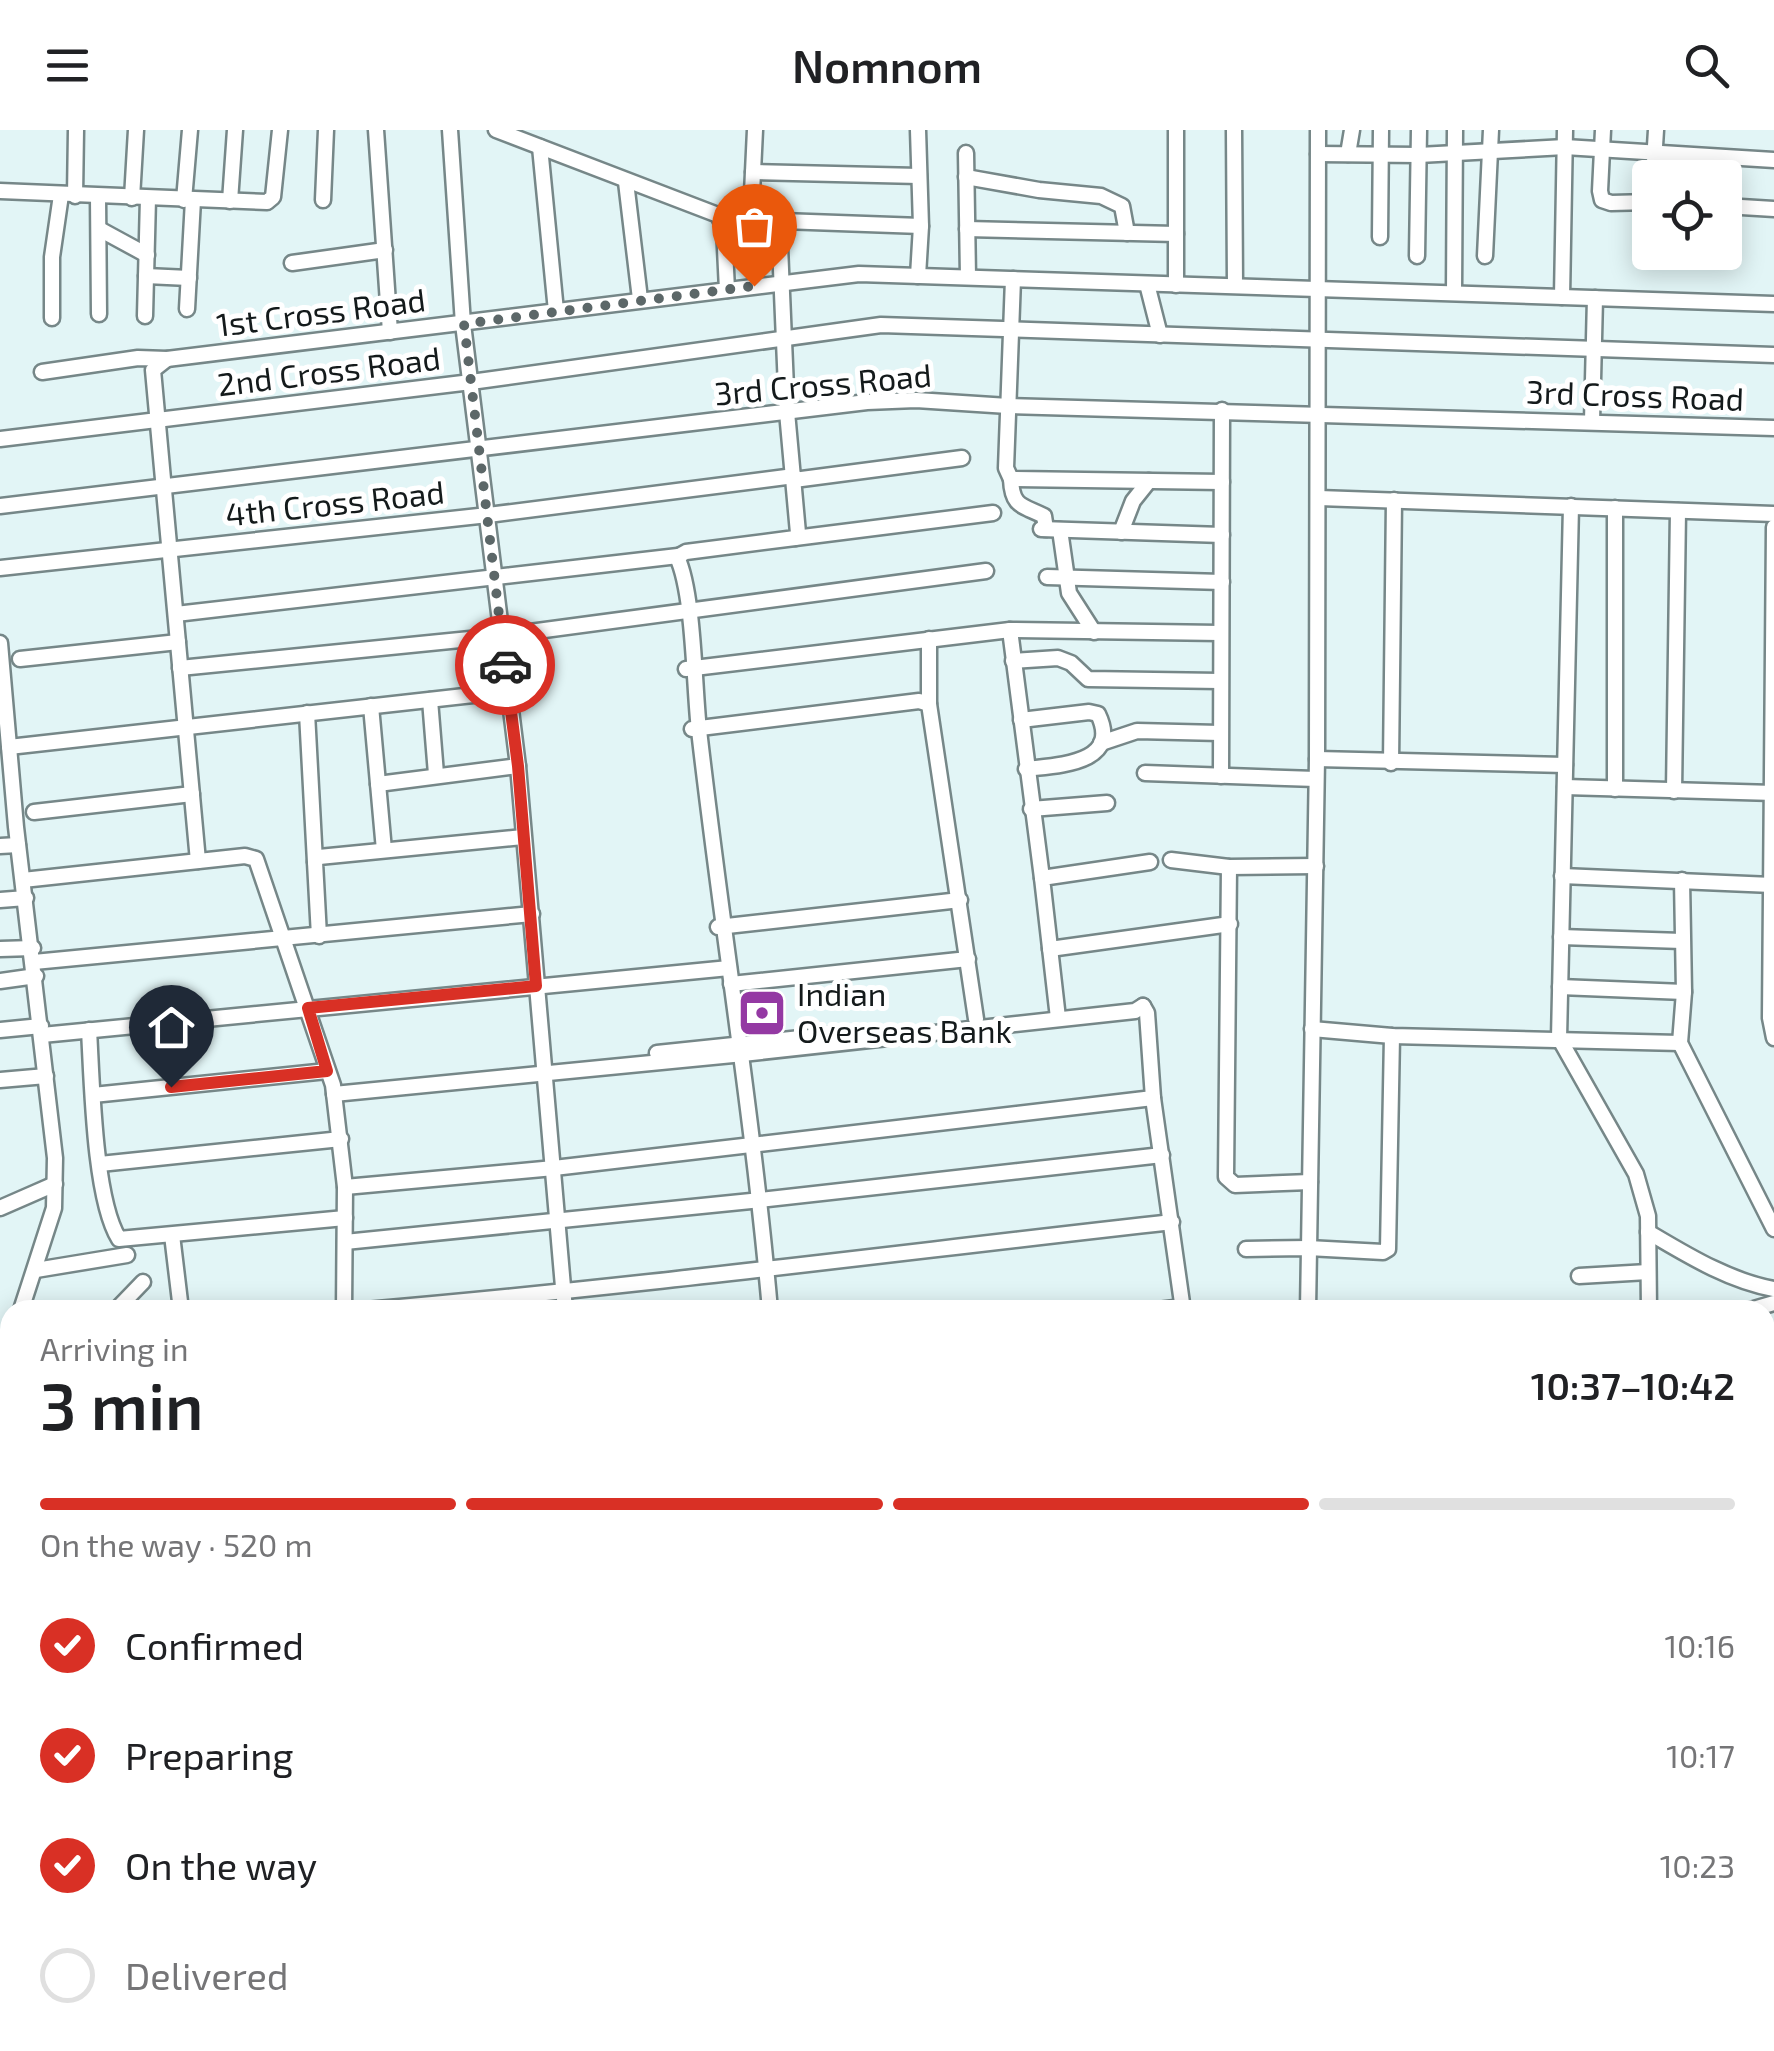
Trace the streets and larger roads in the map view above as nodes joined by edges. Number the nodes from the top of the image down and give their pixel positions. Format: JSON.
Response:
{"nodes":[{"id":1,"x":76,"y":130,"type":"edge"},
{"id":2,"x":136,"y":130,"type":"edge"},
{"id":3,"x":190,"y":130,"type":"edge"},
{"id":4,"x":235,"y":130,"type":"edge"},
{"id":5,"x":280,"y":130,"type":"edge"},
{"id":6,"x":326,"y":130,"type":"edge"},
{"id":7,"x":376,"y":130,"type":"edge"},
{"id":8,"x":450,"y":130,"type":"edge"},
{"id":9,"x":496,"y":130,"type":"edge"},
{"id":10,"x":754,"y":130,"type":"edge"},
{"id":11,"x":918,"y":130,"type":"edge"},
{"id":12,"x":1176,"y":130,"type":"edge"},
{"id":13,"x":1234,"y":130,"type":"edge"},
{"id":14,"x":1318,"y":130,"type":"edge"},
{"id":15,"x":1352,"y":130,"type":"edge"},
{"id":16,"x":1381,"y":130,"type":"edge"},
{"id":17,"x":1419,"y":130,"type":"edge"},
{"id":18,"x":1455,"y":130,"type":"edge"},
{"id":19,"x":1490,"y":130,"type":"edge"},
{"id":20,"x":1565,"y":130,"type":"edge"},
{"id":21,"x":1603,"y":130,"type":"edge"},
{"id":22,"x":1656,"y":130,"type":"edge"},
{"id":23,"x":540,"y":147,"type":"junction"},
{"id":24,"x":1565,"y":147,"type":"junction"},
{"id":25,"x":1602,"y":149,"type":"junction"},
{"id":26,"x":1490,"y":151,"type":"junction"},
{"id":27,"x":1454,"y":152,"type":"junction"},
{"id":28,"x":966,"y":153,"type":"dead end"},
{"id":29,"x":1318,"y":154,"type":"junction"},
{"id":30,"x":1348,"y":154,"type":"junction"},
{"id":31,"x":1418,"y":154,"type":"junction"},
{"id":32,"x":1654,"y":154,"type":"junction"},
{"id":33,"x":1382,"y":155,"type":"junction"},
{"id":34,"x":1654,"y":160,"type":"edge"},
{"id":35,"x":1774,"y":160,"type":"edge"},
{"id":36,"x":753,"y":172,"type":"junction"},
{"id":37,"x":919,"y":176,"type":"junction"},
{"id":38,"x":966,"y":177,"type":"junction"},
{"id":39,"x":626,"y":182,"type":"junction"},
{"id":40,"x":0,"y":191,"type":"edge"},
{"id":41,"x":68,"y":195,"type":"junction"},
{"id":42,"x":98,"y":196,"type":"junction"},
{"id":43,"x":132,"y":198,"type":"junction"},
{"id":44,"x":148,"y":198,"type":"junction"},
{"id":45,"x":189,"y":200,"type":"junction"},
{"id":46,"x":323,"y":200,"type":"dead end"},
{"id":47,"x":230,"y":201,"type":"junction"},
{"id":48,"x":1632,"y":203,"type":"edge"},
{"id":49,"x":1742,"y":207,"type":"edge"},
{"id":50,"x":1774,"y":209,"type":"edge"},
{"id":51,"x":780,"y":222,"type":"junction"},
{"id":52,"x":921,"y":226,"type":"junction"},
{"id":53,"x":968,"y":229,"type":"junction"},
{"id":54,"x":101,"y":230,"type":"junction"},
{"id":55,"x":1127,"y":233,"type":"junction"},
{"id":56,"x":1176,"y":234,"type":"junction"},
{"id":57,"x":1380,"y":237,"type":"dead end"},
{"id":58,"x":385,"y":250,"type":"junction"},
{"id":59,"x":147,"y":255,"type":"junction"},
{"id":60,"x":1417,"y":256,"type":"dead end"},
{"id":61,"x":1485,"y":256,"type":"dead end"},
{"id":62,"x":292,"y":263,"type":"dead end"},
{"id":63,"x":146,"y":276,"type":"junction"},
{"id":64,"x":918,"y":276,"type":"junction"},
{"id":65,"x":968,"y":277,"type":"junction"},
{"id":66,"x":189,"y":278,"type":"junction"},
{"id":67,"x":1013,"y":279,"type":"junction"},
{"id":68,"x":780,"y":284,"type":"junction"},
{"id":69,"x":1147,"y":284,"type":"junction"},
{"id":70,"x":1176,"y":284,"type":"junction"},
{"id":71,"x":1235,"y":285,"type":"junction"},
{"id":72,"x":1318,"y":288,"type":"junction"},
{"id":73,"x":727,"y":290,"type":"junction"},
{"id":74,"x":1454,"y":292,"type":"junction"},
{"id":75,"x":1562,"y":297,"type":"junction"},
{"id":76,"x":1595,"y":298,"type":"junction"},
{"id":77,"x":640,"y":300,"type":"junction"},
{"id":78,"x":1774,"y":304,"type":"edge"},
{"id":79,"x":187,"y":309,"type":"dead end"},
{"id":80,"x":556,"y":312,"type":"junction"},
{"id":81,"x":99,"y":314,"type":"dead end"},
{"id":82,"x":146,"y":316,"type":"dead end"},
{"id":83,"x":52,"y":318,"type":"dead end"},
{"id":84,"x":464,"y":324,"type":"junction"},
{"id":85,"x":1010,"y":330,"type":"junction"},
{"id":86,"x":390,"y":332,"type":"junction"},
{"id":87,"x":1160,"y":335,"type":"junction"},
{"id":88,"x":783,"y":338,"type":"junction"},
{"id":89,"x":1319,"y":340,"type":"junction"},
{"id":90,"x":1594,"y":350,"type":"junction"},
{"id":91,"x":1774,"y":355,"type":"edge"},
{"id":92,"x":167,"y":360,"type":"junction"},
{"id":93,"x":42,"y":372,"type":"dead end"},
{"id":94,"x":471,"y":382,"type":"junction"},
{"id":95,"x":1008,"y":406,"type":"junction"},
{"id":96,"x":1222,"y":410,"type":"junction"},
{"id":97,"x":787,"y":412,"type":"junction"},
{"id":98,"x":1318,"y":414,"type":"junction"},
{"id":99,"x":157,"y":420,"type":"junction"},
{"id":100,"x":1592,"y":421,"type":"junction"},
{"id":101,"x":1774,"y":428,"type":"edge"},
{"id":102,"x":0,"y":438,"type":"edge"},
{"id":103,"x":480,"y":447,"type":"junction"},
{"id":104,"x":962,"y":458,"type":"dead end"},
{"id":105,"x":794,"y":478,"type":"junction"},
{"id":106,"x":1011,"y":479,"type":"junction"},
{"id":107,"x":1148,"y":481,"type":"junction"},
{"id":108,"x":1222,"y":482,"type":"junction"},
{"id":109,"x":164,"y":486,"type":"junction"},
{"id":110,"x":1318,"y":498,"type":"junction"},
{"id":111,"x":1394,"y":500,"type":"junction"},
{"id":112,"x":0,"y":506,"type":"edge"},
{"id":113,"x":1571,"y":506,"type":"junction"},
{"id":114,"x":1615,"y":508,"type":"junction"},
{"id":115,"x":1678,"y":511,"type":"junction"},
{"id":116,"x":993,"y":513,"type":"dead end"},
{"id":117,"x":1774,"y":514,"type":"edge"},
{"id":118,"x":488,"y":515,"type":"junction"},
{"id":119,"x":1774,"y":526,"type":"edge"},
{"id":120,"x":1049,"y":530,"type":"junction"},
{"id":121,"x":1121,"y":532,"type":"junction"},
{"id":122,"x":1222,"y":534,"type":"junction"},
{"id":123,"x":794,"y":538,"type":"junction"},
{"id":124,"x":169,"y":550,"type":"junction"},
{"id":125,"x":678,"y":557,"type":"junction"},
{"id":126,"x":0,"y":568,"type":"edge"},
{"id":127,"x":986,"y":571,"type":"dead end"},
{"id":128,"x":496,"y":576,"type":"junction"},
{"id":129,"x":1068,"y":576,"type":"junction"},
{"id":130,"x":1047,"y":577,"type":"dead end"},
{"id":131,"x":1773,"y":581,"type":"edge"},
{"id":132,"x":1222,"y":582,"type":"junction"},
{"id":133,"x":684,"y":612,"type":"junction"},
{"id":134,"x":176,"y":614,"type":"junction"},
{"id":135,"x":1010,"y":630,"type":"junction"},
{"id":136,"x":1094,"y":632,"type":"junction"},
{"id":137,"x":1220,"y":634,"type":"junction"},
{"id":138,"x":500,"y":636,"type":"junction"},
{"id":139,"x":929,"y":639,"type":"junction"},
{"id":140,"x":178,"y":642,"type":"junction"},
{"id":141,"x":0,"y":644,"type":"edge"},
{"id":142,"x":20,"y":659,"type":"dead end"},
{"id":143,"x":1014,"y":661,"type":"junction"},
{"id":144,"x":1773,"y":667,"type":"edge"},
{"id":145,"x":180,"y":668,"type":"junction"},
{"id":146,"x":689,"y":669,"type":"junction"},
{"id":147,"x":1,"y":672,"type":"edge"},
{"id":148,"x":1220,"y":682,"type":"junction"},
{"id":149,"x":509,"y":691,"type":"junction"},
{"id":150,"x":430,"y":700,"type":"junction"},
{"id":151,"x":929,"y":704,"type":"junction"},
{"id":152,"x":371,"y":706,"type":"junction"},
{"id":153,"x":307,"y":713,"type":"junction"},
{"id":154,"x":1020,"y":720,"type":"junction"},
{"id":155,"x":184,"y":726,"type":"junction"},
{"id":156,"x":695,"y":728,"type":"junction"},
{"id":157,"x":1220,"y":733,"type":"junction"},
{"id":158,"x":1102,"y":743,"type":"junction"},
{"id":159,"x":6,"y":755,"type":"edge"},
{"id":160,"x":1317,"y":760,"type":"junction"},
{"id":161,"x":1391,"y":762,"type":"junction"},
{"id":162,"x":1565,"y":765,"type":"junction"},
{"id":163,"x":518,"y":766,"type":"junction"},
{"id":164,"x":1026,"y":770,"type":"junction"},
{"id":165,"x":1145,"y":772,"type":"dead end"},
{"id":166,"x":436,"y":774,"type":"junction"},
{"id":167,"x":1221,"y":776,"type":"junction"},
{"id":168,"x":1316,"y":779,"type":"junction"},
{"id":169,"x":378,"y":784,"type":"junction"},
{"id":170,"x":1565,"y":787,"type":"junction"},
{"id":171,"x":1614,"y":789,"type":"junction"},
{"id":172,"x":1674,"y":791,"type":"junction"},
{"id":173,"x":1773,"y":793,"type":"edge"},
{"id":174,"x":192,"y":794,"type":"junction"},
{"id":175,"x":1107,"y":803,"type":"dead end"},
{"id":176,"x":1031,"y":808,"type":"junction"},
{"id":177,"x":34,"y":812,"type":"dead end"},
{"id":178,"x":523,"y":836,"type":"junction"},
{"id":179,"x":18,"y":845,"type":"junction"},
{"id":180,"x":0,"y":846,"type":"edge"},
{"id":181,"x":384,"y":850,"type":"junction"},
{"id":182,"x":1170,"y":860,"type":"dead end"},
{"id":183,"x":198,"y":861,"type":"junction"},
{"id":184,"x":315,"y":862,"type":"junction"},
{"id":185,"x":1150,"y":862,"type":"dead end"},
{"id":186,"x":1316,"y":866,"type":"junction"},
{"id":187,"x":1229,"y":868,"type":"junction"},
{"id":188,"x":1562,"y":876,"type":"junction"},
{"id":189,"x":1042,"y":878,"type":"junction"},
{"id":190,"x":23,"y":880,"type":"junction"},
{"id":191,"x":1682,"y":880,"type":"junction"},
{"id":192,"x":1772,"y":884,"type":"edge"},
{"id":193,"x":26,"y":898,"type":"junction"},
{"id":194,"x":0,"y":900,"type":"edge"},
{"id":195,"x":960,"y":900,"type":"junction"},
{"id":196,"x":532,"y":914,"type":"junction"},
{"id":197,"x":1230,"y":924,"type":"junction"},
{"id":198,"x":721,"y":926,"type":"junction"},
{"id":199,"x":320,"y":936,"type":"junction"},
{"id":200,"x":1561,"y":937,"type":"junction"},
{"id":201,"x":284,"y":940,"type":"junction"},
{"id":202,"x":1682,"y":942,"type":"junction"},
{"id":203,"x":1050,"y":949,"type":"junction"},
{"id":204,"x":0,"y":950,"type":"edge"},
{"id":205,"x":968,"y":959,"type":"junction"},
{"id":206,"x":34,"y":962,"type":"junction"},
{"id":207,"x":727,"y":974,"type":"junction"},
{"id":208,"x":0,"y":980,"type":"edge"},
{"id":209,"x":536,"y":986,"type":"junction"},
{"id":210,"x":1560,"y":987,"type":"junction"},
{"id":211,"x":1684,"y":992,"type":"junction"},
{"id":212,"x":308,"y":1008,"type":"junction"},
{"id":213,"x":1057,"y":1013,"type":"junction"},
{"id":214,"x":1772,"y":1018,"type":"edge"},
{"id":215,"x":976,"y":1019,"type":"junction"},
{"id":216,"x":0,"y":1030,"type":"edge"},
{"id":217,"x":90,"y":1030,"type":"junction"},
{"id":218,"x":1312,"y":1030,"type":"junction"},
{"id":219,"x":41,"y":1031,"type":"junction"},
{"id":220,"x":1392,"y":1036,"type":"junction"},
{"id":221,"x":1559,"y":1038,"type":"junction"},
{"id":222,"x":1774,"y":1038,"type":"edge"},
{"id":223,"x":1680,"y":1042,"type":"junction"},
{"id":224,"x":737,"y":1050,"type":"junction"},
{"id":225,"x":545,"y":1070,"type":"junction"},
{"id":226,"x":46,"y":1076,"type":"junction"},
{"id":227,"x":0,"y":1080,"type":"edge"},
{"id":228,"x":331,"y":1083,"type":"junction"},
{"id":229,"x":93,"y":1095,"type":"junction"},
{"id":230,"x":1153,"y":1098,"type":"junction"},
{"id":231,"x":341,"y":1139,"type":"junction"},
{"id":232,"x":748,"y":1145,"type":"junction"},
{"id":233,"x":1162,"y":1155,"type":"junction"},
{"id":234,"x":100,"y":1164,"type":"junction"},
{"id":235,"x":554,"y":1168,"type":"junction"},
{"id":236,"x":1310,"y":1182,"type":"junction"},
{"id":237,"x":55,"y":1184,"type":"junction"},
{"id":238,"x":346,"y":1187,"type":"junction"},
{"id":239,"x":754,"y":1201,"type":"junction"},
{"id":240,"x":0,"y":1208,"type":"edge"},
{"id":241,"x":346,"y":1218,"type":"junction"},
{"id":242,"x":559,"y":1221,"type":"junction"},
{"id":243,"x":1172,"y":1222,"type":"junction"},
{"id":244,"x":1774,"y":1229,"type":"edge"},
{"id":245,"x":1648,"y":1232,"type":"junction"},
{"id":246,"x":172,"y":1235,"type":"junction"},
{"id":247,"x":345,"y":1242,"type":"junction"},
{"id":248,"x":1308,"y":1248,"type":"junction"},
{"id":249,"x":1246,"y":1250,"type":"dead end"},
{"id":250,"x":127,"y":1256,"type":"dead end"},
{"id":251,"x":762,"y":1268,"type":"junction"},
{"id":252,"x":36,"y":1270,"type":"junction"},
{"id":253,"x":1648,"y":1272,"type":"junction"},
{"id":254,"x":1579,"y":1276,"type":"dead end"},
{"id":255,"x":143,"y":1282,"type":"dead end"},
{"id":256,"x":1774,"y":1289,"type":"edge"},
{"id":257,"x":564,"y":1293,"type":"junction"},
{"id":258,"x":25,"y":1300,"type":"edge"},
{"id":259,"x":126,"y":1300,"type":"edge"},
{"id":260,"x":180,"y":1300,"type":"edge"},
{"id":261,"x":344,"y":1300,"type":"edge"},
{"id":262,"x":482,"y":1300,"type":"edge"},
{"id":263,"x":564,"y":1300,"type":"edge"},
{"id":264,"x":762,"y":1300,"type":"edge"},
{"id":265,"x":768,"y":1300,"type":"edge"},
{"id":266,"x":1182,"y":1300,"type":"edge"},
{"id":267,"x":1308,"y":1300,"type":"edge"},
{"id":268,"x":1649,"y":1300,"type":"edge"}],
"edges":[{"from":1,"to":41,"type":"street"},
{"from":2,"to":43,"type":"street"},
{"from":3,"to":45,"type":"street"},
{"from":4,"to":47,"type":"street"},
{"from":5,"to":47,"type":"street"},
{"from":6,"to":46,"type":"street"},
{"from":7,"to":58,"type":"street"},
{"from":8,"to":84,"type":"street"},
{"from":9,"to":23,"type":"street"},
{"from":10,"to":36,"type":"street"},
{"from":11,"to":37,"type":"street"},
{"from":12,"to":56,"type":"street"},
{"from":13,"to":71,"type":"street"},
{"from":14,"to":29,"type":"street"},
{"from":15,"to":30,"type":"street"},
{"from":16,"to":33,"type":"street"},
{"from":17,"to":31,"type":"street"},
{"from":18,"to":27,"type":"street"},
{"from":19,"to":26,"type":"street"},
{"from":20,"to":24,"type":"street"},
{"from":21,"to":25,"type":"street"},
{"from":22,"to":32,"type":"street"},
{"from":23,"to":39,"type":"street"},
{"from":23,"to":80,"type":"street"},
{"from":24,"to":25,"type":"street"},
{"from":24,"to":26,"type":"street"},
{"from":24,"to":75,"type":"street"},
{"from":25,"to":32,"type":"street"},
{"from":25,"to":48,"type":"street"},
{"from":26,"to":27,"type":"street"},
{"from":26,"to":61,"type":"street"},
{"from":27,"to":31,"type":"street"},
{"from":27,"to":74,"type":"street"},
{"from":28,"to":38,"type":"street"},
{"from":29,"to":30,"type":"street"},
{"from":29,"to":72,"type":"street"},
{"from":30,"to":33,"type":"street"},
{"from":31,"to":33,"type":"street"},
{"from":31,"to":60,"type":"street"},
{"from":32,"to":34,"type":"street"},
{"from":32,"to":35,"type":"street"},
{"from":33,"to":57,"type":"street"},
{"from":36,"to":37,"type":"street"},
{"from":36,"to":51,"type":"street"},
{"from":37,"to":52,"type":"street"},
{"from":38,"to":53,"type":"street"},
{"from":38,"to":55,"type":"street"},
{"from":39,"to":73,"type":"street"},
{"from":39,"to":77,"type":"street"},
{"from":40,"to":41,"type":"street"},
{"from":41,"to":42,"type":"street"},
{"from":41,"to":83,"type":"street"},
{"from":42,"to":43,"type":"street"},
{"from":42,"to":54,"type":"street"},
{"from":43,"to":44,"type":"street"},
{"from":44,"to":45,"type":"street"},
{"from":44,"to":59,"type":"street"},
{"from":45,"to":47,"type":"street"},
{"from":45,"to":66,"type":"street"},
{"from":49,"to":50,"type":"street"},
{"from":51,"to":52,"type":"street"},
{"from":51,"to":68,"type":"street"},
{"from":52,"to":64,"type":"street"},
{"from":53,"to":55,"type":"street"},
{"from":53,"to":65,"type":"street"},
{"from":54,"to":59,"type":"street"},
{"from":54,"to":81,"type":"street"},
{"from":55,"to":56,"type":"street"},
{"from":56,"to":70,"type":"street"},
{"from":58,"to":62,"type":"street"},
{"from":58,"to":86,"type":"street"},
{"from":59,"to":63,"type":"street"},
{"from":63,"to":66,"type":"street"},
{"from":63,"to":82,"type":"street"},
{"from":64,"to":65,"type":"street","name":"1st Cross Road"},
{"from":64,"to":68,"type":"street","name":"1st Cross Road"},
{"from":65,"to":67,"type":"street","name":"1st Cross Road"},
{"from":66,"to":79,"type":"street"},
{"from":67,"to":69,"type":"street","name":"1st Cross Road"},
{"from":67,"to":85,"type":"street"},
{"from":68,"to":73,"type":"street","name":"1st Cross Road"},
{"from":68,"to":88,"type":"street"},
{"from":69,"to":70,"type":"street","name":"1st Cross Road"},
{"from":69,"to":87,"type":"street"},
{"from":70,"to":71,"type":"street","name":"1st Cross Road"},
{"from":71,"to":72,"type":"street","name":"1st Cross Road"},
{"from":72,"to":74,"type":"street","name":"1st Cross Road"},
{"from":72,"to":89,"type":"street"},
{"from":73,"to":77,"type":"street","name":"1st Cross Road"},
{"from":74,"to":75,"type":"street","name":"1st Cross Road"},
{"from":75,"to":76,"type":"street","name":"1st Cross Road"},
{"from":76,"to":78,"type":"street","name":"1st Cross Road"},
{"from":76,"to":90,"type":"street"},
{"from":77,"to":80,"type":"street","name":"1st Cross Road"},
{"from":80,"to":84,"type":"street","name":"1st Cross Road"},
{"from":84,"to":86,"type":"street","name":"1st Cross Road"},
{"from":84,"to":94,"type":"street"},
{"from":85,"to":87,"type":"street","name":"2nd Cross Road"},
{"from":85,"to":88,"type":"street","name":"2nd Cross Road"},
{"from":85,"to":95,"type":"street"},
{"from":86,"to":92,"type":"street","name":"1st Cross Road"},
{"from":87,"to":89,"type":"street","name":"2nd Cross Road"},
{"from":88,"to":94,"type":"street","name":"2nd Cross Road"},
{"from":88,"to":97,"type":"street"},
{"from":89,"to":90,"type":"street","name":"2nd Cross Road"},
{"from":89,"to":98,"type":"street"},
{"from":90,"to":91,"type":"street","name":"2nd Cross Road"},
{"from":90,"to":100,"type":"street"},
{"from":92,"to":93,"type":"street","name":"1st Cross Road"},
{"from":92,"to":99,"type":"street"},
{"from":94,"to":99,"type":"street","name":"2nd Cross Road"},
{"from":94,"to":103,"type":"street"},
{"from":95,"to":96,"type":"street","name":"3rd Cross Road"},
{"from":95,"to":97,"type":"street","name":"3rd Cross Road"},
{"from":95,"to":106,"type":"street"},
{"from":96,"to":98,"type":"street","name":"3rd Cross Road"},
{"from":96,"to":108,"type":"street"},
{"from":97,"to":103,"type":"street","name":"3rd Cross Road"},
{"from":97,"to":105,"type":"street"},
{"from":98,"to":100,"type":"street","name":"3rd Cross Road"},
{"from":98,"to":110,"type":"street"},
{"from":99,"to":102,"type":"street","name":"2nd Cross Road"},
{"from":99,"to":109,"type":"street"},
{"from":100,"to":101,"type":"street","name":"3rd Cross Road"},
{"from":103,"to":109,"type":"street","name":"3rd Cross Road"},
{"from":103,"to":118,"type":"street"},
{"from":104,"to":105,"type":"street","name":"4th Cross Road"},
{"from":105,"to":118,"type":"street","name":"4th Cross Road"},
{"from":105,"to":123,"type":"street"},
{"from":106,"to":107,"type":"street"},
{"from":106,"to":120,"type":"street"},
{"from":107,"to":108,"type":"street"},
{"from":107,"to":121,"type":"street"},
{"from":108,"to":122,"type":"street"},
{"from":109,"to":112,"type":"street","name":"3rd Cross Road"},
{"from":109,"to":124,"type":"street"},
{"from":110,"to":111,"type":"street"},
{"from":110,"to":160,"type":"street"},
{"from":111,"to":113,"type":"street"},
{"from":111,"to":161,"type":"street"},
{"from":113,"to":114,"type":"street"},
{"from":113,"to":162,"type":"street"},
{"from":114,"to":115,"type":"street"},
{"from":114,"to":171,"type":"street"},
{"from":115,"to":117,"type":"street"},
{"from":115,"to":172,"type":"street"},
{"from":116,"to":123,"type":"street"},
{"from":118,"to":124,"type":"street","name":"4th Cross Road"},
{"from":118,"to":128,"type":"street"},
{"from":119,"to":131,"type":"street"},
{"from":120,"to":121,"type":"street"},
{"from":120,"to":129,"type":"street"},
{"from":121,"to":122,"type":"street"},
{"from":122,"to":132,"type":"street"},
{"from":123,"to":125,"type":"street"},
{"from":124,"to":126,"type":"street","name":"4th Cross Road"},
{"from":124,"to":134,"type":"street"},
{"from":125,"to":128,"type":"street"},
{"from":125,"to":133,"type":"street"},
{"from":127,"to":133,"type":"street"},
{"from":128,"to":134,"type":"street"},
{"from":128,"to":138,"type":"street"},
{"from":129,"to":130,"type":"street"},
{"from":129,"to":132,"type":"street"},
{"from":129,"to":136,"type":"street"},
{"from":131,"to":144,"type":"street"},
{"from":132,"to":137,"type":"street"},
{"from":133,"to":138,"type":"street"},
{"from":133,"to":146,"type":"street"},
{"from":134,"to":140,"type":"street"},
{"from":135,"to":136,"type":"street"},
{"from":135,"to":139,"type":"street"},
{"from":135,"to":143,"type":"street"},
{"from":136,"to":137,"type":"street"},
{"from":137,"to":148,"type":"street"},
{"from":138,"to":145,"type":"street"},
{"from":138,"to":149,"type":"street"},
{"from":139,"to":146,"type":"street"},
{"from":139,"to":151,"type":"street"},
{"from":140,"to":142,"type":"street"},
{"from":140,"to":145,"type":"street"},
{"from":141,"to":147,"type":"street"},
{"from":143,"to":148,"type":"street"},
{"from":143,"to":154,"type":"street"},
{"from":144,"to":173,"type":"street"},
{"from":145,"to":155,"type":"street"},
{"from":146,"to":156,"type":"street"},
{"from":147,"to":159,"type":"street"},
{"from":148,"to":157,"type":"street"},
{"from":149,"to":150,"type":"street"},
{"from":149,"to":163,"type":"street"},
{"from":150,"to":152,"type":"street"},
{"from":150,"to":166,"type":"street"},
{"from":151,"to":156,"type":"street"},
{"from":151,"to":195,"type":"street"},
{"from":152,"to":153,"type":"street"},
{"from":152,"to":169,"type":"street"},
{"from":153,"to":155,"type":"street"},
{"from":153,"to":184,"type":"street"},
{"from":154,"to":158,"type":"street"},
{"from":154,"to":164,"type":"street"},
{"from":155,"to":159,"type":"street"},
{"from":155,"to":174,"type":"street"},
{"from":156,"to":198,"type":"street"},
{"from":157,"to":158,"type":"street"},
{"from":157,"to":167,"type":"street"},
{"from":158,"to":164,"type":"street"},
{"from":159,"to":179,"type":"street"},
{"from":160,"to":161,"type":"street"},
{"from":160,"to":168,"type":"street"},
{"from":161,"to":162,"type":"street"},
{"from":162,"to":170,"type":"street"},
{"from":163,"to":166,"type":"street"},
{"from":163,"to":178,"type":"street"},
{"from":164,"to":176,"type":"street"},
{"from":165,"to":167,"type":"street"},
{"from":166,"to":169,"type":"street"},
{"from":167,"to":168,"type":"street"},
{"from":168,"to":186,"type":"street"},
{"from":169,"to":181,"type":"street"},
{"from":170,"to":171,"type":"street"},
{"from":170,"to":188,"type":"street"},
{"from":171,"to":172,"type":"street"},
{"from":172,"to":173,"type":"street"},
{"from":173,"to":192,"type":"street"},
{"from":174,"to":177,"type":"street"},
{"from":174,"to":183,"type":"street"},
{"from":175,"to":176,"type":"street"},
{"from":176,"to":189,"type":"street"},
{"from":178,"to":181,"type":"street"},
{"from":178,"to":196,"type":"street"},
{"from":179,"to":180,"type":"street"},
{"from":179,"to":190,"type":"street"},
{"from":181,"to":184,"type":"street"},
{"from":182,"to":187,"type":"street"},
{"from":183,"to":190,"type":"street"},
{"from":183,"to":201,"type":"street"},
{"from":184,"to":199,"type":"street"},
{"from":185,"to":189,"type":"street"},
{"from":186,"to":187,"type":"street"},
{"from":186,"to":218,"type":"street"},
{"from":187,"to":197,"type":"street"},
{"from":188,"to":191,"type":"street"},
{"from":188,"to":200,"type":"street"},
{"from":189,"to":203,"type":"street"},
{"from":190,"to":193,"type":"street"},
{"from":191,"to":192,"type":"street"},
{"from":191,"to":202,"type":"street"},
{"from":192,"to":214,"type":"street"},
{"from":193,"to":194,"type":"street"},
{"from":193,"to":206,"type":"street"},
{"from":195,"to":198,"type":"street"},
{"from":195,"to":205,"type":"street"},
{"from":196,"to":199,"type":"street"},
{"from":196,"to":209,"type":"street"},
{"from":197,"to":203,"type":"street"},
{"from":197,"to":236,"type":"street"},
{"from":198,"to":207,"type":"street"},
{"from":199,"to":201,"type":"street"},
{"from":200,"to":202,"type":"street"},
{"from":200,"to":210,"type":"street"},
{"from":201,"to":206,"type":"street"},
{"from":201,"to":212,"type":"street"},
{"from":202,"to":211,"type":"street"},
{"from":203,"to":213,"type":"street"},
{"from":204,"to":206,"type":"street"},
{"from":205,"to":207,"type":"street"},
{"from":205,"to":215,"type":"street"},
{"from":206,"to":208,"type":"street"},
{"from":206,"to":219,"type":"street"},
{"from":207,"to":209,"type":"street"},
{"from":207,"to":224,"type":"street"},
{"from":209,"to":212,"type":"street"},
{"from":209,"to":225,"type":"street"},
{"from":210,"to":211,"type":"street"},
{"from":210,"to":221,"type":"street"},
{"from":211,"to":223,"type":"street"},
{"from":212,"to":217,"type":"street"},
{"from":212,"to":228,"type":"street"},
{"from":213,"to":215,"type":"street"},
{"from":213,"to":224,"type":"street"},
{"from":213,"to":230,"type":"street"},
{"from":214,"to":222,"type":"street"},
{"from":215,"to":224,"type":"street"},
{"from":216,"to":219,"type":"street"},
{"from":217,"to":219,"type":"street"},
{"from":217,"to":229,"type":"street"},
{"from":218,"to":220,"type":"street"},
{"from":218,"to":236,"type":"street"},
{"from":219,"to":226,"type":"street"},
{"from":220,"to":221,"type":"street"},
{"from":220,"to":248,"type":"street"},
{"from":221,"to":223,"type":"street"},
{"from":221,"to":245,"type":"street"},
{"from":223,"to":244,"type":"street"},
{"from":224,"to":225,"type":"street"},
{"from":224,"to":232,"type":"street"},
{"from":225,"to":228,"type":"street"},
{"from":225,"to":235,"type":"street"},
{"from":226,"to":227,"type":"street"},
{"from":226,"to":237,"type":"street"},
{"from":228,"to":229,"type":"street"},
{"from":228,"to":231,"type":"street"},
{"from":229,"to":234,"type":"street"},
{"from":230,"to":232,"type":"street"},
{"from":230,"to":233,"type":"street"},
{"from":231,"to":234,"type":"street"},
{"from":231,"to":238,"type":"street"},
{"from":232,"to":235,"type":"street"},
{"from":232,"to":239,"type":"street"},
{"from":233,"to":239,"type":"street"},
{"from":233,"to":243,"type":"street"},
{"from":234,"to":246,"type":"street"},
{"from":235,"to":238,"type":"street"},
{"from":235,"to":242,"type":"street"},
{"from":236,"to":248,"type":"street"},
{"from":237,"to":240,"type":"street"},
{"from":237,"to":252,"type":"street"},
{"from":238,"to":241,"type":"street"},
{"from":239,"to":242,"type":"street"},
{"from":239,"to":251,"type":"street"},
{"from":241,"to":246,"type":"street"},
{"from":241,"to":247,"type":"street"},
{"from":242,"to":247,"type":"street"},
{"from":242,"to":257,"type":"street"},
{"from":243,"to":251,"type":"street"},
{"from":243,"to":266,"type":"street"},
{"from":245,"to":253,"type":"street"},
{"from":245,"to":256,"type":"street"},
{"from":246,"to":260,"type":"street"},
{"from":247,"to":261,"type":"street"},
{"from":248,"to":249,"type":"street"},
{"from":248,"to":267,"type":"street"},
{"from":250,"to":252,"type":"street"},
{"from":251,"to":257,"type":"street"},
{"from":251,"to":264,"type":"street"},
{"from":251,"to":265,"type":"street"},
{"from":252,"to":258,"type":"street"},
{"from":253,"to":254,"type":"street"},
{"from":253,"to":268,"type":"street"},
{"from":255,"to":259,"type":"street"},
{"from":257,"to":262,"type":"street"},
{"from":257,"to":263,"type":"street"}]}
